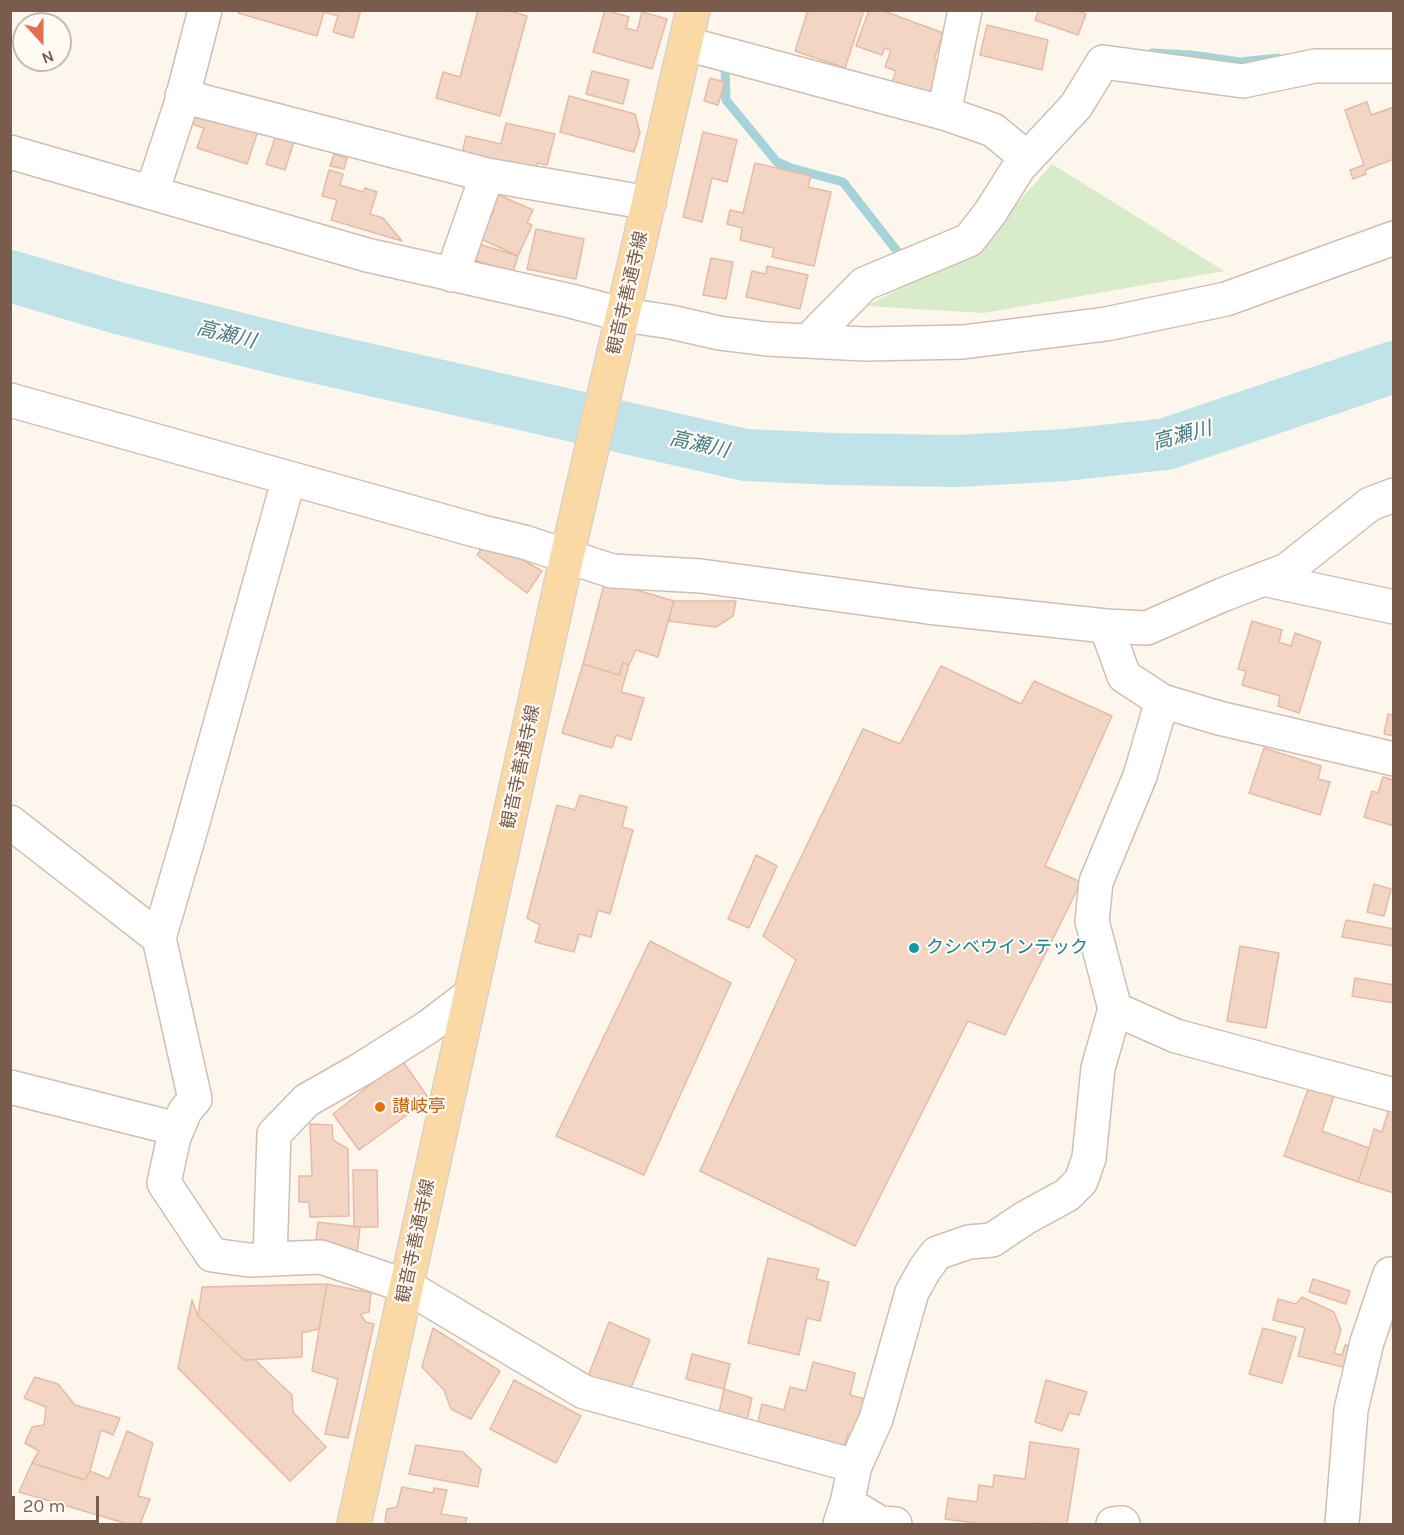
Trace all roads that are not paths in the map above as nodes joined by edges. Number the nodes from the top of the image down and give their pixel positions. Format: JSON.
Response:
{"nodes":[{"id":1,"x":205,"y":10,"type":"edge"},
{"id":2,"x":693,"y":10,"type":"edge"},
{"id":3,"x":965,"y":10,"type":"edge"},
{"id":4,"x":685,"y":47,"type":"junction"},
{"id":5,"x":1394,"y":66,"type":"edge"},
{"id":6,"x":182,"y":96,"type":"junction"},
{"id":7,"x":944,"y":113,"type":"junction"},
{"id":8,"x":10,"y":152,"type":"edge"},
{"id":9,"x":1027,"y":159,"type":"junction"},
{"id":10,"x":487,"y":175,"type":"junction"},
{"id":11,"x":152,"y":192,"type":"junction"},
{"id":12,"x":649,"y":203,"type":"junction"},
{"id":13,"x":1394,"y":237,"type":"edge"},
{"id":14,"x":452,"y":275,"type":"junction"},
{"id":15,"x":624,"y":315,"type":"junction"},
{"id":16,"x":808,"y":341,"type":"junction"},
{"id":17,"x":11,"y":401,"type":"edge"},
{"id":18,"x":289,"y":478,"type":"junction"},
{"id":19,"x":1394,"y":495,"type":"edge"},
{"id":20,"x":569,"y":547,"type":"junction"},
{"id":21,"x":1263,"y":579,"type":"junction"},
{"id":22,"x":1394,"y":607,"type":"edge"},
{"id":23,"x":1106,"y":626,"type":"junction"},
{"id":24,"x":1162,"y":701,"type":"junction"},
{"id":25,"x":1394,"y":759,"type":"edge"},
{"id":26,"x":10,"y":822,"type":"edge"},
{"id":27,"x":159,"y":938,"type":"junction"},
{"id":28,"x":470,"y":995,"type":"junction"},
{"id":29,"x":1115,"y":1009,"type":"junction"},
{"id":30,"x":10,"y":1087,"type":"edge"},
{"id":31,"x":1394,"y":1095,"type":"edge"},
{"id":32,"x":177,"y":1129,"type":"junction"},
{"id":33,"x":270,"y":1259,"type":"junction"},
{"id":34,"x":1392,"y":1272,"type":"edge"},
{"id":35,"x":406,"y":1286,"type":"junction"},
{"id":36,"x":855,"y":1466,"type":"junction"},
{"id":37,"x":843,"y":1514,"type":"edge"},
{"id":38,"x":354,"y":1524,"type":"edge"},
{"id":39,"x":895,"y":1524,"type":"edge"},
{"id":40,"x":1113,"y":1524,"type":"edge"},
{"id":41,"x":1123,"y":1524,"type":"edge"},
{"id":42,"x":1342,"y":1524,"type":"edge"}],
"edges":[{"from":1,"to":6,"type":"street"},
{"from":2,"to":4,"type":"main road","name":"観音寺善通寺線"},
{"from":3,"to":7,"type":"street"},
{"from":4,"to":7,"type":"street"},
{"from":4,"to":12,"type":"main road","name":"観音寺善通寺線"},
{"from":5,"to":9,"type":"street"},
{"from":6,"to":10,"type":"street"},
{"from":6,"to":11,"type":"street"},
{"from":7,"to":9,"type":"street"},
{"from":8,"to":11,"type":"street"},
{"from":9,"to":16,"type":"street"},
{"from":10,"to":12,"type":"street"},
{"from":10,"to":14,"type":"street"},
{"from":11,"to":14,"type":"street"},
{"from":12,"to":15,"type":"main road","name":"観音寺善通寺線"},
{"from":13,"to":16,"type":"street"},
{"from":14,"to":15,"type":"street"},
{"from":15,"to":16,"type":"street"},
{"from":15,"to":20,"type":"main road","name":"観音寺善通寺線"},
{"from":17,"to":18,"type":"street"},
{"from":18,"to":20,"type":"street"},
{"from":18,"to":27,"type":"street"},
{"from":19,"to":21,"type":"street"},
{"from":20,"to":23,"type":"street"},
{"from":20,"to":28,"type":"main road","name":"観音寺善通寺線"},
{"from":21,"to":22,"type":"street"},
{"from":21,"to":23,"type":"street"},
{"from":23,"to":24,"type":"street"},
{"from":24,"to":25,"type":"street"},
{"from":24,"to":29,"type":"street"},
{"from":26,"to":27,"type":"street"},
{"from":27,"to":32,"type":"street"},
{"from":28,"to":33,"type":"street"},
{"from":28,"to":35,"type":"main road","name":"観音寺善通寺線"},
{"from":29,"to":31,"type":"street"},
{"from":29,"to":36,"type":"street"},
{"from":30,"to":32,"type":"street"},
{"from":32,"to":33,"type":"street"},
{"from":33,"to":35,"type":"street"},
{"from":34,"to":42,"type":"street"},
{"from":35,"to":36,"type":"street"},
{"from":35,"to":38,"type":"main road","name":"観音寺善通寺線"},
{"from":36,"to":37,"type":"street"},
{"from":37,"to":39,"type":"street"},
{"from":40,"to":41,"type":"street"}]}
